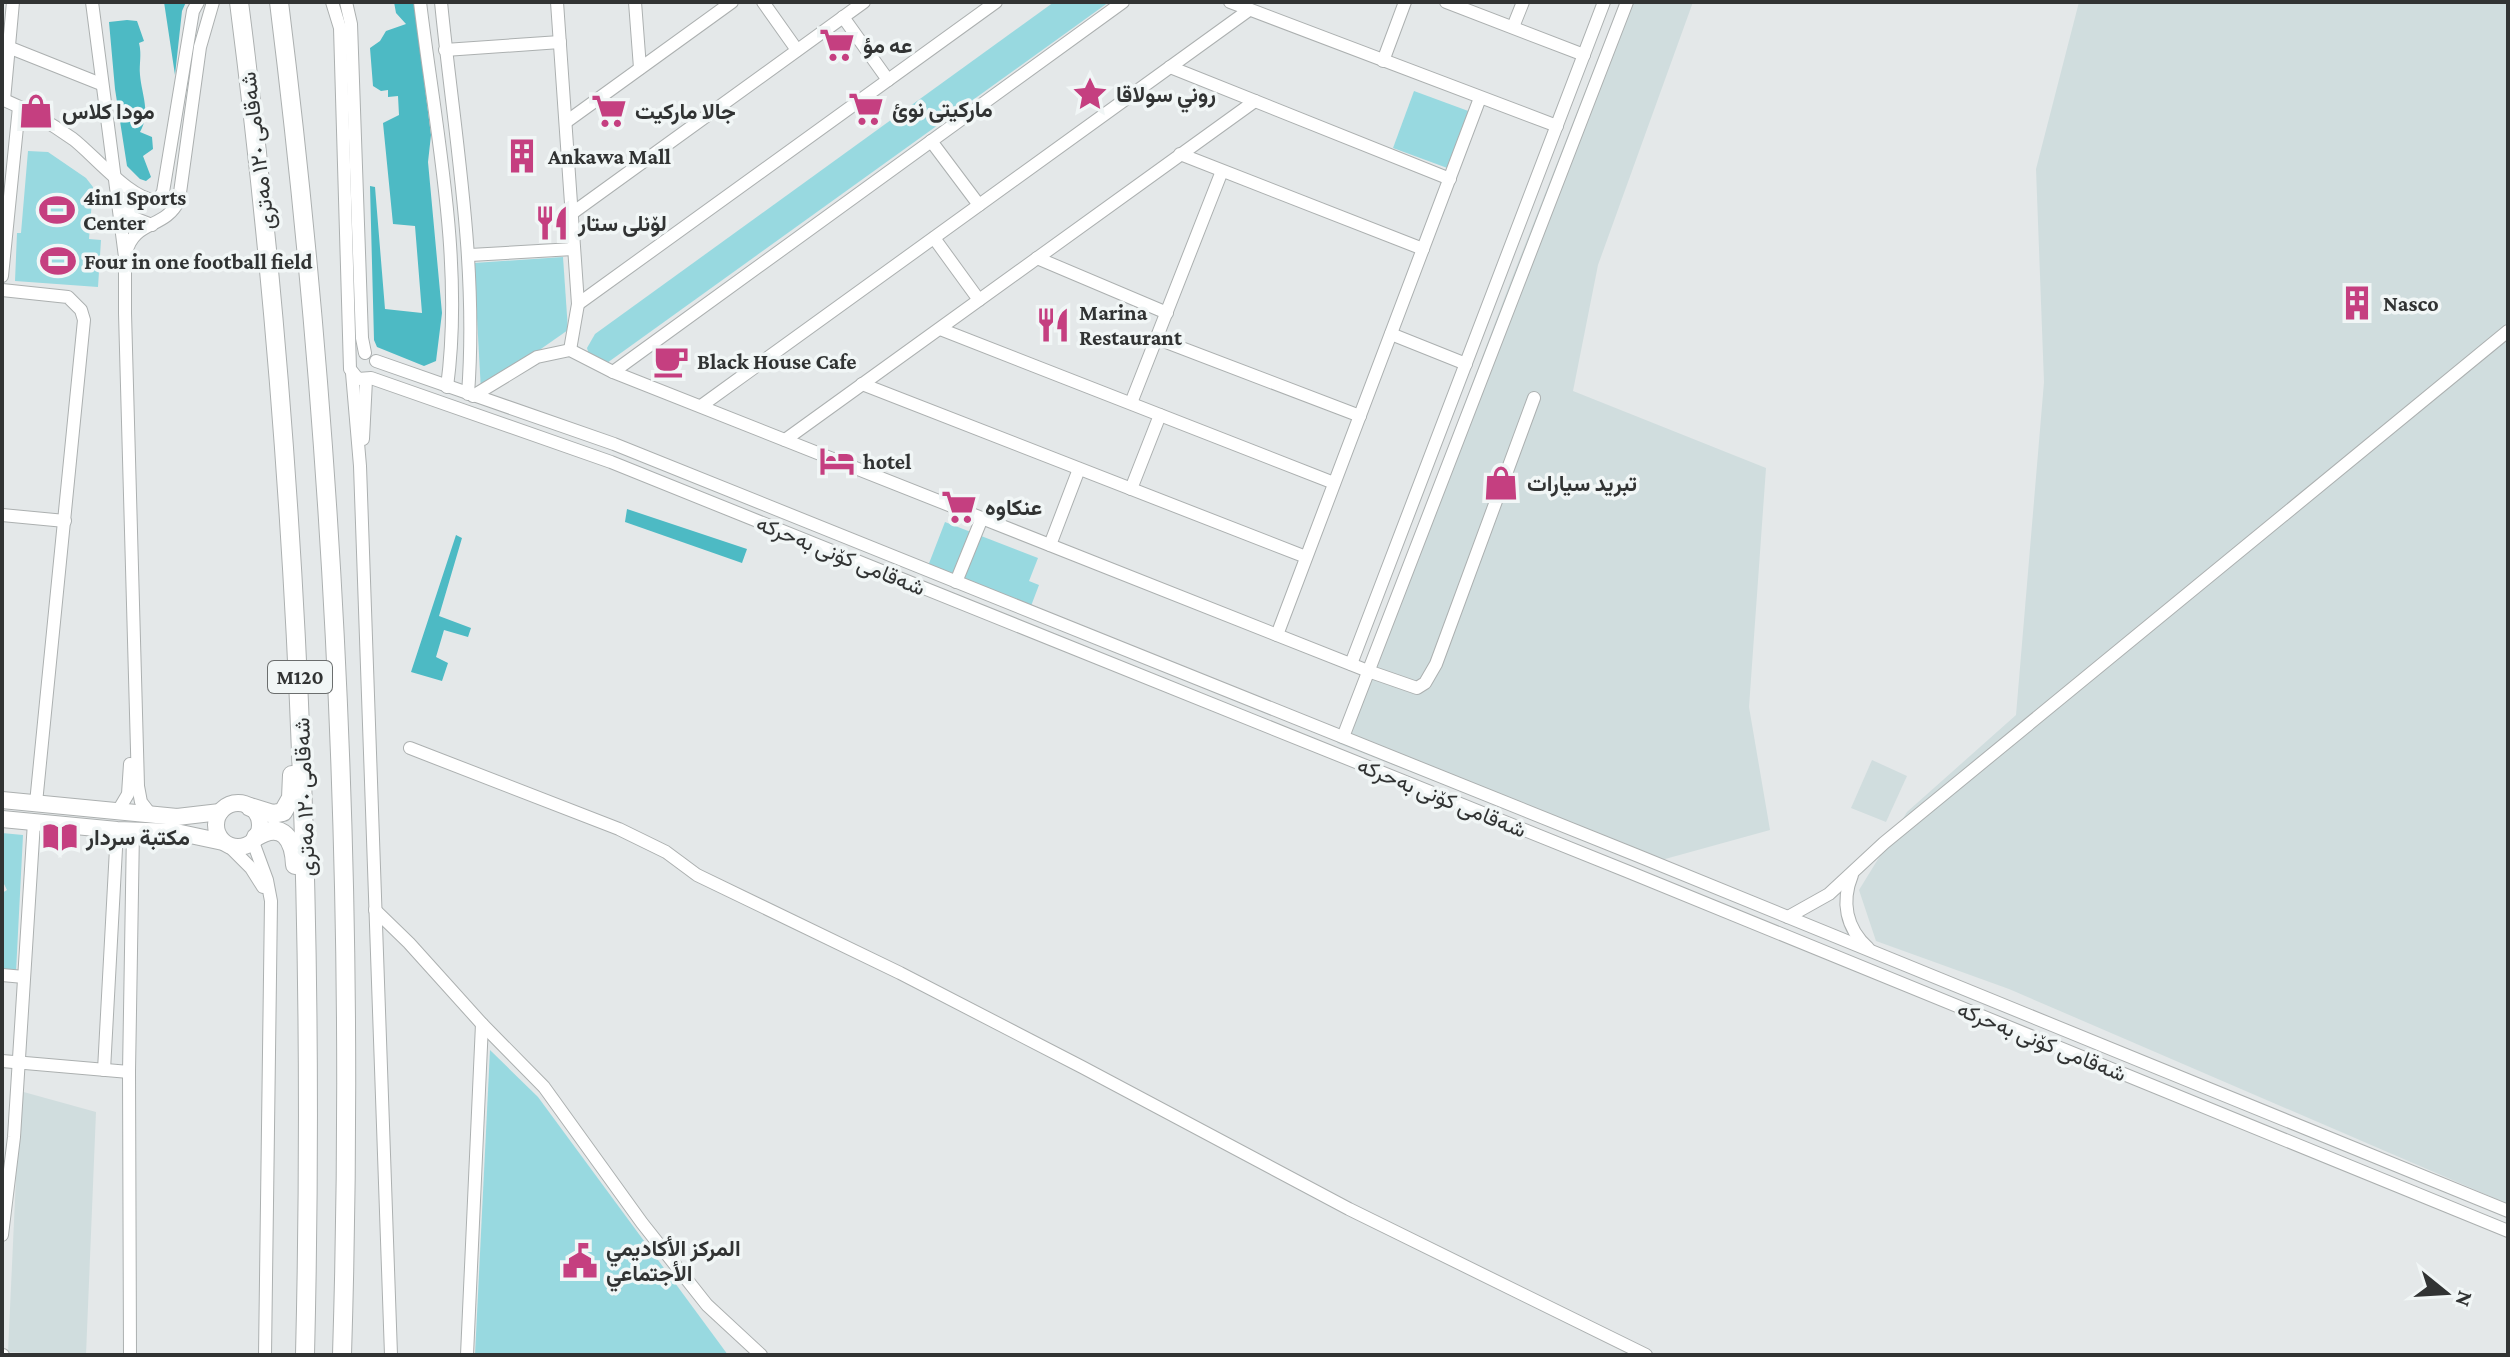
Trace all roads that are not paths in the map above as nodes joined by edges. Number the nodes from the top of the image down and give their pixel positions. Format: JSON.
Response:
{"nodes":[{"id":1,"x":13,"y":2,"type":"edge"},
{"id":2,"x":92,"y":2,"type":"edge"},
{"id":3,"x":198,"y":2,"type":"edge"},
{"id":4,"x":213,"y":2,"type":"edge"},
{"id":5,"x":239,"y":2,"type":"edge"},
{"id":6,"x":279,"y":2,"type":"edge"},
{"id":7,"x":332,"y":2,"type":"edge"},
{"id":8,"x":346,"y":2,"type":"edge"},
{"id":9,"x":420,"y":2,"type":"edge"},
{"id":10,"x":441,"y":2,"type":"edge"},
{"id":11,"x":557,"y":2,"type":"edge"},
{"id":12,"x":635,"y":2,"type":"edge"},
{"id":13,"x":732,"y":2,"type":"edge"},
{"id":14,"x":763,"y":2,"type":"edge"},
{"id":15,"x":864,"y":2,"type":"edge"},
{"id":16,"x":996,"y":2,"type":"edge"},
{"id":17,"x":1123,"y":2,"type":"edge"},
{"id":18,"x":1230,"y":2,"type":"edge"},
{"id":19,"x":1405,"y":2,"type":"edge"},
{"id":20,"x":1446,"y":2,"type":"edge"},
{"id":21,"x":1523,"y":2,"type":"edge"},
{"id":22,"x":1604,"y":2,"type":"edge"},
{"id":23,"x":1627,"y":2,"type":"edge"},
{"id":24,"x":714,"y":8,"type":"edge"},
{"id":25,"x":1249,"y":10,"type":"junction"},
{"id":26,"x":843,"y":17,"type":"junction"},
{"id":27,"x":1513,"y":27,"type":"junction"},
{"id":28,"x":6,"y":28,"type":"edge"},
{"id":29,"x":560,"y":42,"type":"junction"},
{"id":30,"x":8,"y":47,"type":"junction"},
{"id":31,"x":445,"y":50,"type":"junction"},
{"id":32,"x":797,"y":50,"type":"junction"},
{"id":33,"x":1584,"y":55,"type":"junction"},
{"id":34,"x":1383,"y":61,"type":"junction"},
{"id":35,"x":1170,"y":67,"type":"junction"},
{"id":36,"x":640,"y":68,"type":"junction"},
{"id":37,"x":888,"y":80,"type":"junction"},
{"id":38,"x":101,"y":84,"type":"junction"},
{"id":39,"x":1480,"y":98,"type":"junction"},
{"id":40,"x":3,"y":99,"type":"edge"},
{"id":41,"x":1255,"y":101,"type":"junction"},
{"id":42,"x":19,"y":107,"type":"junction"},
{"id":43,"x":566,"y":122,"type":"junction"},
{"id":44,"x":1557,"y":126,"type":"junction"},
{"id":45,"x":931,"y":141,"type":"junction"},
{"id":46,"x":1180,"y":154,"type":"junction"},
{"id":47,"x":1222,"y":171,"type":"junction"},
{"id":48,"x":116,"y":178,"type":"junction"},
{"id":49,"x":1450,"y":179,"type":"junction"},
{"id":50,"x":118,"y":194,"type":"junction"},
{"id":51,"x":148,"y":202,"type":"junction"},
{"id":52,"x":979,"y":205,"type":"junction"},
{"id":53,"x":571,"y":214,"type":"junction"},
{"id":54,"x":138,"y":216,"type":"junction"},
{"id":55,"x":122,"y":231,"type":"junction"},
{"id":56,"x":934,"y":238,"type":"junction"},
{"id":57,"x":573,"y":249,"type":"junction"},
{"id":58,"x":1423,"y":249,"type":"junction"},
{"id":59,"x":470,"y":255,"type":"junction"},
{"id":60,"x":125,"y":257,"type":"junction"},
{"id":61,"x":1037,"y":258,"type":"junction"},
{"id":62,"x":2,"y":276,"type":"edge"},
{"id":63,"x":2,"y":290,"type":"edge"},
{"id":64,"x":979,"y":300,"type":"junction"},
{"id":65,"x":578,"y":304,"type":"junction"},
{"id":66,"x":1167,"y":313,"type":"junction"},
{"id":67,"x":940,"y":329,"type":"junction"},
{"id":68,"x":2508,"y":331,"type":"edge"},
{"id":69,"x":1391,"y":334,"type":"junction"},
{"id":70,"x":1158,"y":339,"type":"junction"},
{"id":71,"x":570,"y":350,"type":"junction"},
{"id":72,"x":452,"y":352,"type":"junction"},
{"id":73,"x":471,"y":354,"type":"junction"},
{"id":74,"x":370,"y":357,"type":"junction"},
{"id":75,"x":1466,"y":364,"type":"junction"},
{"id":76,"x":351,"y":367,"type":"junction"},
{"id":77,"x":613,"y":372,"type":"junction"},
{"id":78,"x":368,"y":379,"type":"junction"},
{"id":79,"x":862,"y":384,"type":"junction"},
{"id":80,"x":447,"y":387,"type":"junction"},
{"id":81,"x":470,"y":395,"type":"junction"},
{"id":82,"x":1534,"y":398,"type":"dead end"},
{"id":83,"x":1131,"y":403,"type":"junction"},
{"id":84,"x":701,"y":406,"type":"junction"},
{"id":85,"x":1160,"y":415,"type":"junction"},
{"id":86,"x":1360,"y":416,"type":"junction"},
{"id":87,"x":785,"y":440,"type":"junction"},
{"id":88,"x":360,"y":466,"type":"junction"},
{"id":89,"x":1079,"y":469,"type":"junction"},
{"id":90,"x":1334,"y":483,"type":"junction"},
{"id":91,"x":1131,"y":489,"type":"junction"},
{"id":92,"x":2,"y":515,"type":"edge"},
{"id":93,"x":982,"y":518,"type":"junction"},
{"id":94,"x":65,"y":521,"type":"junction"},
{"id":95,"x":1050,"y":545,"type":"junction"},
{"id":96,"x":1306,"y":557,"type":"junction"},
{"id":97,"x":956,"y":582,"type":"junction"},
{"id":98,"x":1277,"y":635,"type":"junction"},
{"id":99,"x":1351,"y":664,"type":"junction"},
{"id":100,"x":1368,"y":671,"type":"junction"},
{"id":101,"x":301,"y":705,"type":"junction"},
{"id":102,"x":135,"y":717,"type":"junction"},
{"id":103,"x":1343,"y":737,"type":"junction"},
{"id":104,"x":410,"y":748,"type":"dead end"},
{"id":105,"x":2,"y":800,"type":"edge"},
{"id":106,"x":36,"y":803,"type":"junction"},
{"id":107,"x":250,"y":807,"type":"junction"},
{"id":108,"x":118,"y":811,"type":"junction"},
{"id":109,"x":220,"y":812,"type":"junction"},
{"id":110,"x":151,"y":815,"type":"junction"},
{"id":111,"x":2,"y":819,"type":"edge"},
{"id":112,"x":34,"y":822,"type":"junction"},
{"id":113,"x":125,"y":830,"type":"junction"},
{"id":114,"x":254,"y":840,"type":"junction"},
{"id":115,"x":226,"y":844,"type":"junction"},
{"id":116,"x":1853,"y":872,"type":"junction"},
{"id":117,"x":375,"y":910,"type":"junction"},
{"id":118,"x":1788,"y":917,"type":"junction"},
{"id":119,"x":308,"y":922,"type":"junction"},
{"id":120,"x":269,"y":946,"type":"junction"},
{"id":121,"x":1875,"y":953,"type":"junction"},
{"id":122,"x":2,"y":975,"type":"edge"},
{"id":123,"x":24,"y":977,"type":"junction"},
{"id":124,"x":482,"y":1024,"type":"junction"},
{"id":125,"x":2,"y":1061,"type":"edge"},
{"id":126,"x":19,"y":1062,"type":"junction"},
{"id":127,"x":104,"y":1070,"type":"junction"},
{"id":128,"x":129,"y":1072,"type":"junction"},
{"id":129,"x":8,"y":1138,"type":"edge"},
{"id":130,"x":2508,"y":1211,"type":"edge"},
{"id":131,"x":2508,"y":1231,"type":"edge"},
{"id":132,"x":2,"y":1235,"type":"edge"},
{"id":133,"x":130,"y":1355,"type":"edge"},
{"id":134,"x":265,"y":1355,"type":"edge"},
{"id":135,"x":305,"y":1355,"type":"edge"},
{"id":136,"x":342,"y":1355,"type":"edge"},
{"id":137,"x":391,"y":1355,"type":"edge"},
{"id":138,"x":467,"y":1355,"type":"edge"},
{"id":139,"x":761,"y":1355,"type":"edge"},
{"id":140,"x":1646,"y":1355,"type":"edge"}],
"edges":[{"from":1,"to":28,"type":"street"},
{"from":2,"to":38,"type":"street"},
{"from":3,"to":51,"type":"street"},
{"from":4,"to":54,"type":"street"},
{"from":5,"to":101,"type":"highway","name":"شەقامی ١٢٠ مەتری","number":"M120"},
{"from":6,"to":136,"type":"highway","name":"شەقامی ١٢٠ مەتری","number":"M120"},
{"from":7,"to":76,"type":"street"},
{"from":8,"to":74,"type":"street"},
{"from":9,"to":72,"type":"street"},
{"from":10,"to":31,"type":"street"},
{"from":11,"to":29,"type":"street"},
{"from":12,"to":36,"type":"street"},
{"from":13,"to":24,"type":"street"},
{"from":14,"to":32,"type":"street"},
{"from":15,"to":26,"type":"street"},
{"from":16,"to":37,"type":"street"},
{"from":17,"to":45,"type":"street"},
{"from":18,"to":25,"type":"street"},
{"from":19,"to":34,"type":"street"},
{"from":20,"to":27,"type":"street"},
{"from":21,"to":27,"type":"street"},
{"from":22,"to":33,"type":"street"},
{"from":23,"to":100,"type":"street"},
{"from":24,"to":36,"type":"street"},
{"from":25,"to":34,"type":"street"},
{"from":25,"to":35,"type":"street"},
{"from":26,"to":32,"type":"street"},
{"from":26,"to":37,"type":"street"},
{"from":27,"to":33,"type":"street"},
{"from":28,"to":30,"type":"street"},
{"from":29,"to":31,"type":"street"},
{"from":29,"to":43,"type":"street"},
{"from":30,"to":38,"type":"street"},
{"from":30,"to":40,"type":"street"},
{"from":31,"to":59,"type":"street"},
{"from":32,"to":53,"type":"street"},
{"from":33,"to":44,"type":"street"},
{"from":34,"to":39,"type":"street"},
{"from":35,"to":41,"type":"street"},
{"from":35,"to":52,"type":"street"},
{"from":36,"to":43,"type":"street"},
{"from":37,"to":65,"type":"street"},
{"from":38,"to":48,"type":"street"},
{"from":39,"to":44,"type":"street"},
{"from":39,"to":49,"type":"street"},
{"from":40,"to":42,"type":"street"},
{"from":41,"to":46,"type":"street"},
{"from":41,"to":49,"type":"street"},
{"from":42,"to":48,"type":"street"},
{"from":42,"to":62,"type":"street"},
{"from":43,"to":53,"type":"street"},
{"from":44,"to":75,"type":"street"},
{"from":45,"to":52,"type":"street"},
{"from":45,"to":77,"type":"street"},
{"from":46,"to":47,"type":"street"},
{"from":46,"to":61,"type":"street"},
{"from":47,"to":58,"type":"street"},
{"from":47,"to":66,"type":"street"},
{"from":48,"to":50,"type":"street"},
{"from":48,"to":51,"type":"street"},
{"from":49,"to":58,"type":"street"},
{"from":50,"to":54,"type":"street"},
{"from":50,"to":55,"type":"street"},
{"from":51,"to":54,"type":"street"},
{"from":52,"to":56,"type":"street"},
{"from":53,"to":57,"type":"street"},
{"from":54,"to":55,"type":"street"},
{"from":54,"to":60,"type":"street"},
{"from":55,"to":60,"type":"street"},
{"from":56,"to":64,"type":"street"},
{"from":56,"to":84,"type":"street"},
{"from":57,"to":59,"type":"street"},
{"from":57,"to":65,"type":"street"},
{"from":58,"to":69,"type":"street"},
{"from":59,"to":73,"type":"street"},
{"from":60,"to":102,"type":"street"},
{"from":61,"to":64,"type":"street"},
{"from":61,"to":66,"type":"street"},
{"from":63,"to":94,"type":"street"},
{"from":64,"to":67,"type":"street"},
{"from":65,"to":71,"type":"street"},
{"from":66,"to":70,"type":"street"},
{"from":67,"to":79,"type":"street"},
{"from":67,"to":83,"type":"street"},
{"from":68,"to":116,"type":"street"},
{"from":69,"to":75,"type":"street"},
{"from":69,"to":86,"type":"street"},
{"from":70,"to":83,"type":"street"},
{"from":70,"to":86,"type":"street"},
{"from":71,"to":77,"type":"street"},
{"from":71,"to":81,"type":"street"},
{"from":72,"to":73,"type":"street"},
{"from":72,"to":80,"type":"street"},
{"from":73,"to":81,"type":"street"},
{"from":74,"to":76,"type":"street"},
{"from":74,"to":78,"type":"street"},
{"from":74,"to":80,"type":"street","name":"شەقامی کۆنی بەحرکە"},
{"from":75,"to":99,"type":"street"},
{"from":76,"to":78,"type":"street","name":"شەقامی کۆنی بەحرکە"},
{"from":76,"to":88,"type":"street"},
{"from":77,"to":84,"type":"street"},
{"from":78,"to":88,"type":"street"},
{"from":78,"to":131,"type":"street","name":"شەقامی کۆنی بەحرکە"},
{"from":79,"to":87,"type":"street"},
{"from":79,"to":89,"type":"street"},
{"from":80,"to":81,"type":"street","name":"شەقامی کۆنی بەحرکە"},
{"from":81,"to":97,"type":"street","name":"شەقامی کۆنی بەحرکە"},
{"from":82,"to":100,"type":"street"},
{"from":83,"to":85,"type":"street"},
{"from":84,"to":87,"type":"street"},
{"from":85,"to":90,"type":"street"},
{"from":85,"to":91,"type":"street"},
{"from":86,"to":90,"type":"street"},
{"from":87,"to":93,"type":"street"},
{"from":88,"to":117,"type":"street"},
{"from":89,"to":91,"type":"street"},
{"from":89,"to":95,"type":"street"},
{"from":90,"to":96,"type":"street"},
{"from":91,"to":96,"type":"street"},
{"from":92,"to":94,"type":"street"},
{"from":93,"to":95,"type":"street"},
{"from":93,"to":97,"type":"street"},
{"from":94,"to":106,"type":"street"},
{"from":95,"to":98,"type":"street"},
{"from":96,"to":98,"type":"street"},
{"from":97,"to":103,"type":"street","name":"شەقامی کۆنی بەحرکە"},
{"from":98,"to":99,"type":"street"},
{"from":99,"to":100,"type":"street"},
{"from":100,"to":103,"type":"street"},
{"from":101,"to":107,"type":"highway"},
{"from":101,"to":119,"type":"highway","name":"شەقامی ١٢٠ مەتری","number":"M120"},
{"from":102,"to":108,"type":"street"},
{"from":102,"to":110,"type":"street"},
{"from":103,"to":118,"type":"street","name":"شەقامی کۆنی بەحرکە"},
{"from":104,"to":140,"type":"street"},
{"from":105,"to":106,"type":"main road"},
{"from":106,"to":108,"type":"main road"},
{"from":107,"to":109,"type":"main road"},
{"from":107,"to":114,"type":"main road"},
{"from":108,"to":110,"type":"main road"},
{"from":109,"to":110,"type":"main road"},
{"from":109,"to":115,"type":"main road"},
{"from":111,"to":112,"type":"main road"},
{"from":112,"to":113,"type":"main road"},
{"from":112,"to":123,"type":"street"},
{"from":113,"to":115,"type":"main road"},
{"from":113,"to":127,"type":"street"},
{"from":113,"to":128,"type":"street"},
{"from":114,"to":115,"type":"main road"},
{"from":114,"to":119,"type":"highway"},
{"from":114,"to":120,"type":"street"},
{"from":115,"to":120,"type":"street"},
{"from":116,"to":118,"type":"street"},
{"from":116,"to":121,"type":"street"},
{"from":117,"to":124,"type":"street"},
{"from":117,"to":137,"type":"street"},
{"from":118,"to":121,"type":"street","name":"شەقامی کۆنی بەحرکە"},
{"from":119,"to":135,"type":"highway","name":"شەقامی ١٢٠ مەتری","number":"M120"},
{"from":120,"to":134,"type":"street"},
{"from":121,"to":130,"type":"street","name":"شەقامی کۆنی بەحرکە"},
{"from":122,"to":123,"type":"street"},
{"from":123,"to":126,"type":"street"},
{"from":124,"to":138,"type":"street"},
{"from":124,"to":139,"type":"street"},
{"from":125,"to":126,"type":"street"},
{"from":126,"to":127,"type":"street"},
{"from":126,"to":129,"type":"street"},
{"from":127,"to":128,"type":"street"},
{"from":128,"to":133,"type":"street"},
{"from":129,"to":132,"type":"street"}]}
